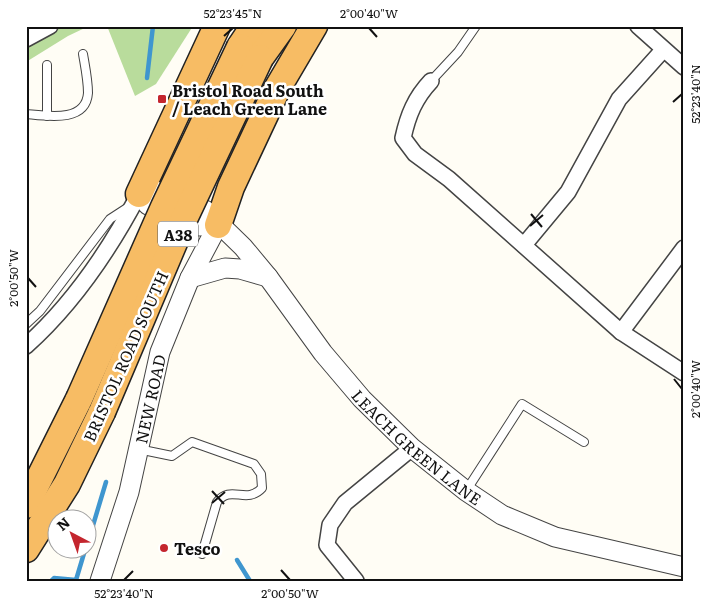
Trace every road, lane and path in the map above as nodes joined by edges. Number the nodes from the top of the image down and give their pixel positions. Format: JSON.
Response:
{"nodes":[{"id":1,"x":50,"y":26,"type":"edge"},
{"id":2,"x":217,"y":26,"type":"edge"},
{"id":3,"x":283,"y":26,"type":"edge"},
{"id":4,"x":314,"y":26,"type":"edge"},
{"id":5,"x":476,"y":26,"type":"edge"},
{"id":6,"x":638,"y":26,"type":"edge"},
{"id":7,"x":26,"y":39,"type":"edge"},
{"id":8,"x":251,"y":44,"type":"edge"},
{"id":9,"x":663,"y":50,"type":"junction"},
{"id":10,"x":83,"y":54,"type":"dead end"},
{"id":11,"x":47,"y":65,"type":"dead end"},
{"id":12,"x":684,"y":67,"type":"edge"},
{"id":13,"x":432,"y":80,"type":"joint"},
{"id":14,"x":26,"y":114,"type":"edge"},
{"id":15,"x":47,"y":116,"type":"junction"},
{"id":16,"x":136,"y":199,"type":"junction"},
{"id":17,"x":218,"y":225,"type":"junction"},
{"id":18,"x":524,"y":246,"type":"junction"},
{"id":19,"x":684,"y":248,"type":"edge"},
{"id":20,"x":268,"y":277,"type":"junction"},
{"id":21,"x":190,"y":278,"type":"junction"},
{"id":22,"x":28,"y":320,"type":"edge"},
{"id":23,"x":621,"y":332,"type":"junction"},
{"id":24,"x":26,"y":346,"type":"edge"},
{"id":25,"x":684,"y":373,"type":"edge"},
{"id":26,"x":584,"y":442,"type":"dead end"},
{"id":27,"x":412,"y":448,"type":"junction"},
{"id":28,"x":138,"y":449,"type":"junction"},
{"id":29,"x":466,"y":491,"type":"junction"},
{"id":30,"x":26,"y":505,"type":"edge"},
{"id":31,"x":26,"y":549,"type":"edge"},
{"id":32,"x":202,"y":554,"type":"dead end"},
{"id":33,"x":684,"y":567,"type":"edge"},
{"id":34,"x":100,"y":581,"type":"edge"},
{"id":35,"x":356,"y":581,"type":"edge"}],
"edges":[{"from":1,"to":7,"type":"street"},
{"from":2,"to":16,"type":"highway"},
{"from":3,"to":8,"type":"highway","name":"BRISTOL ROAD SOUTH","number":"A38"},
{"from":4,"to":17,"type":"highway"},
{"from":5,"to":13,"type":"lane"},
{"from":6,"to":9,"type":"street"},
{"from":8,"to":30,"type":"highway","name":"BRISTOL ROAD SOUTH","number":"A38","bridge":true},
{"from":8,"to":31,"type":"highway","name":"BRISTOL ROAD SOUTH","number":"A38","bridge":true},
{"from":9,"to":12,"type":"street"},
{"from":9,"to":18,"type":"street"},
{"from":10,"to":15,"type":"lane"},
{"from":11,"to":15,"type":"lane"},
{"from":13,"to":18,"type":"street"},
{"from":14,"to":15,"type":"lane"},
{"from":16,"to":17,"type":"street"},
{"from":16,"to":22,"type":"lane"},
{"from":16,"to":24,"type":"street"},
{"from":17,"to":20,"type":"street","name":"LEACH GREEN LANE"},
{"from":17,"to":21,"type":"street","name":"NEW ROAD"},
{"from":18,"to":23,"type":"street"},
{"from":19,"to":23,"type":"street"},
{"from":20,"to":21,"type":"street"},
{"from":20,"to":27,"type":"street","name":"LEACH GREEN LANE"},
{"from":21,"to":28,"type":"street","name":"NEW ROAD"},
{"from":23,"to":25,"type":"street"},
{"from":26,"to":29,"type":"lane"},
{"from":27,"to":29,"type":"street","name":"LEACH GREEN LANE"},
{"from":27,"to":35,"type":"street"},
{"from":28,"to":32,"type":"lane"},
{"from":28,"to":34,"type":"street","name":"NEW ROAD"},
{"from":29,"to":33,"type":"street","name":"LEACH GREEN LANE"}]}
